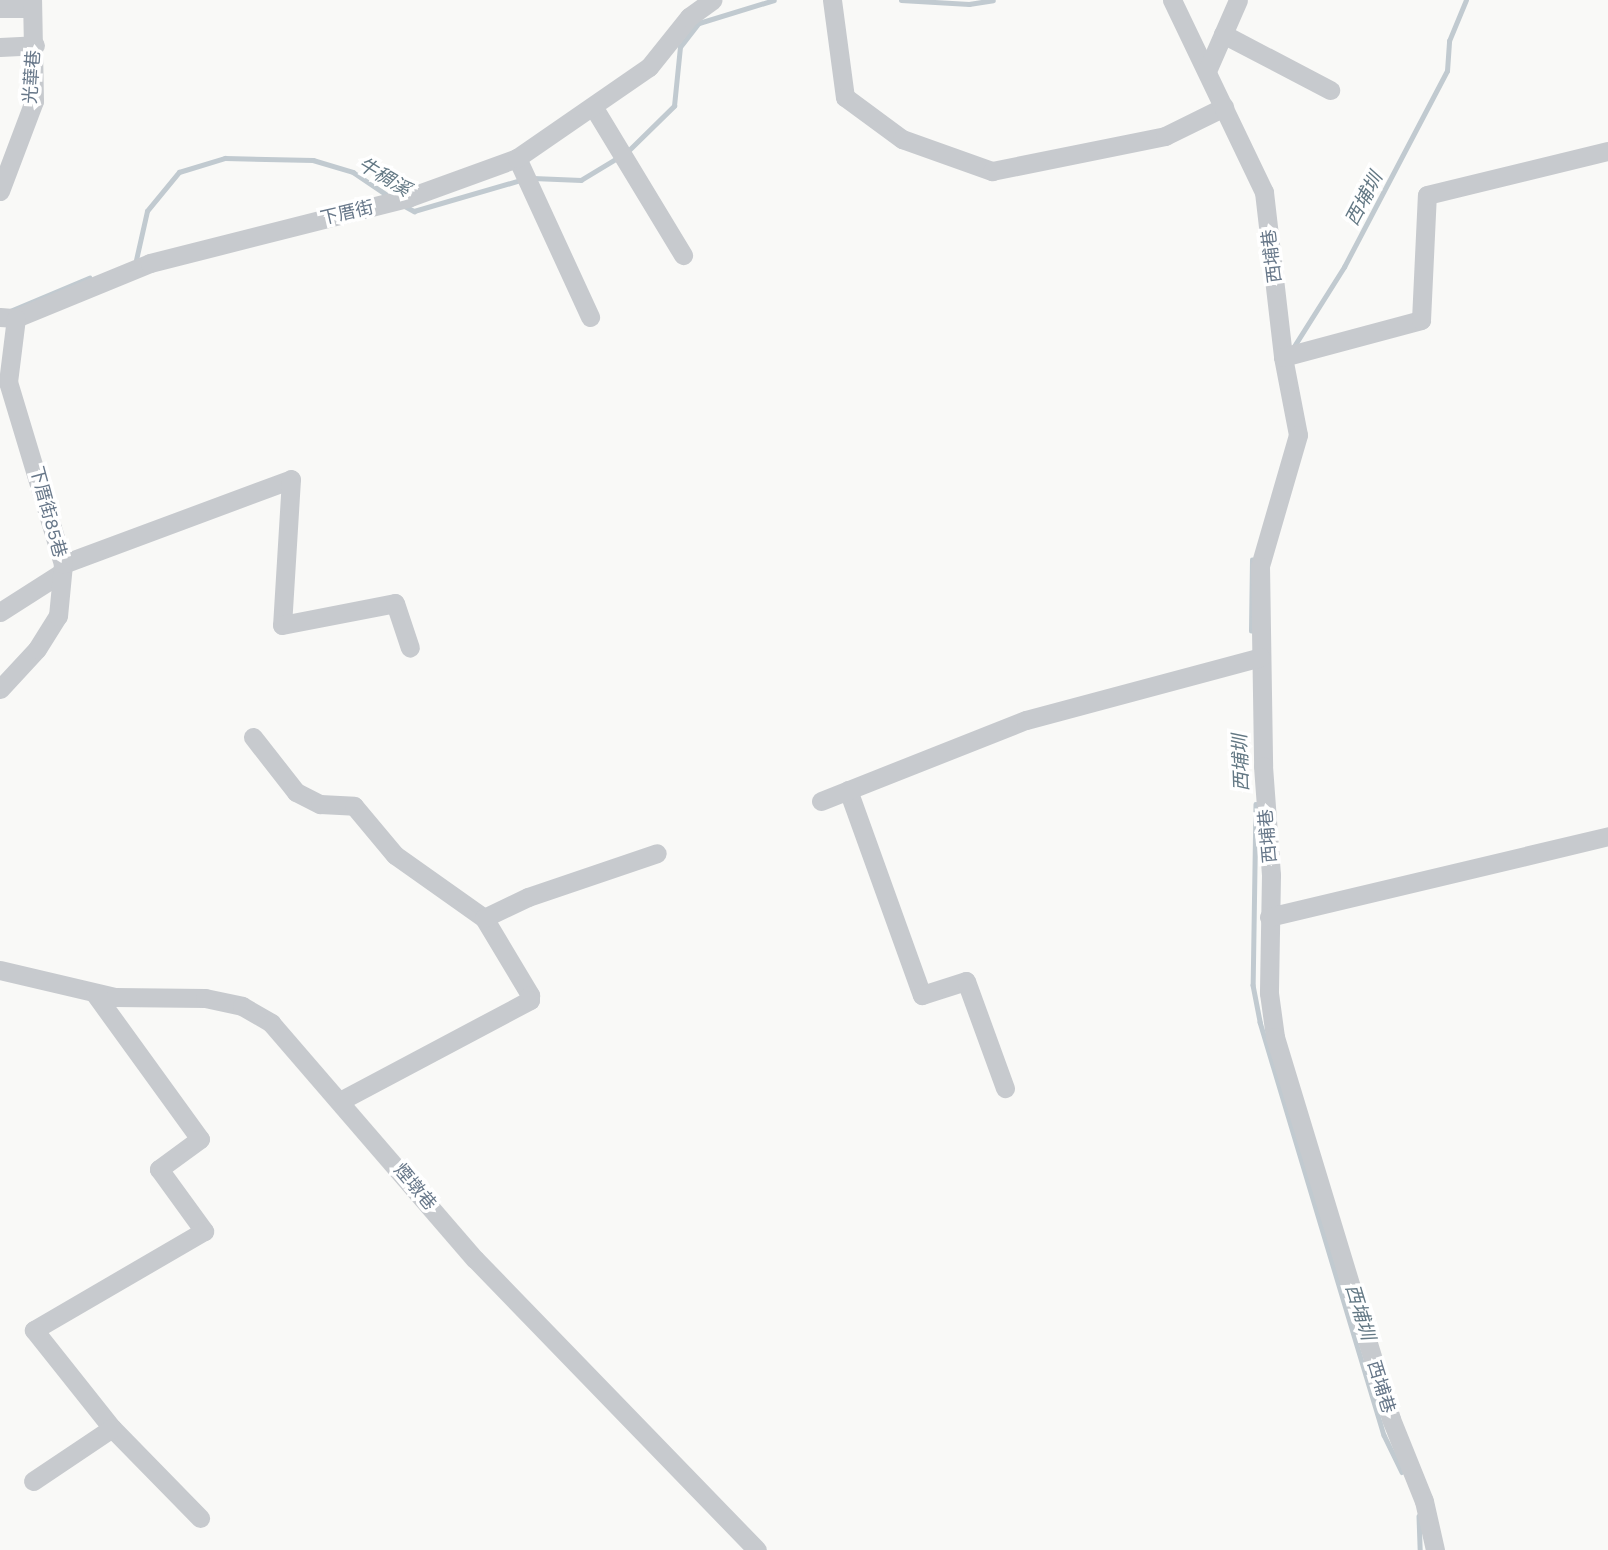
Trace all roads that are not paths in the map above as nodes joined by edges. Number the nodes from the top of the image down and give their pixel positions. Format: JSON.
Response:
{"nodes":[{"id":1,"x":712,"y":0,"type":"edge"},
{"id":2,"x":832,"y":0,"type":"edge"},
{"id":3,"x":1172,"y":0,"type":"edge"},
{"id":4,"x":1238,"y":0,"type":"edge"},
{"id":5,"x":32,"y":4,"type":"edge"},
{"id":6,"x":0,"y":8,"type":"edge"},
{"id":7,"x":1223,"y":34,"type":"junction"},
{"id":8,"x":35,"y":46,"type":"junction"},
{"id":9,"x":0,"y":47,"type":"edge"},
{"id":10,"x":1207,"y":71,"type":"junction"},
{"id":11,"x":1330,"y":90,"type":"dead end"},
{"id":12,"x":1224,"y":107,"type":"junction"},
{"id":13,"x":594,"y":108,"type":"junction"},
{"id":14,"x":1608,"y":151,"type":"edge"},
{"id":15,"x":517,"y":158,"type":"junction"},
{"id":16,"x":0,"y":191,"type":"edge"},
{"id":17,"x":682,"y":255,"type":"dead end"},
{"id":18,"x":8,"y":317,"type":"edge"},
{"id":19,"x":590,"y":317,"type":"dead end"},
{"id":20,"x":1292,"y":355,"type":"junction"},
{"id":21,"x":62,"y":569,"type":"junction"},
{"id":22,"x":0,"y":612,"type":"edge"},
{"id":23,"x":410,"y":648,"type":"dead end"},
{"id":24,"x":1253,"y":659,"type":"junction"},
{"id":25,"x":1,"y":687,"type":"edge"},
{"id":26,"x":253,"y":737,"type":"dead end"},
{"id":27,"x":848,"y":790,"type":"junction"},
{"id":28,"x":821,"y":801,"type":"dead end"},
{"id":29,"x":1608,"y":836,"type":"edge"},
{"id":30,"x":657,"y":853,"type":"dead end"},
{"id":31,"x":1269,"y":917,"type":"junction"},
{"id":32,"x":484,"y":918,"type":"junction"},
{"id":33,"x":0,"y":970,"type":"edge"},
{"id":34,"x":95,"y":993,"type":"junction"},
{"id":35,"x":1005,"y":1088,"type":"dead end"},
{"id":36,"x":340,"y":1101,"type":"junction"},
{"id":37,"x":112,"y":1428,"type":"junction"},
{"id":38,"x":33,"y":1481,"type":"dead end"},
{"id":39,"x":201,"y":1518,"type":"dead end"},
{"id":40,"x":757,"y":1550,"type":"edge"},
{"id":41,"x":1435,"y":1550,"type":"edge"}],
"edges":[{"from":1,"to":13,"type":"street","name":"下厝街"},
{"from":2,"to":12,"type":"street"},
{"from":3,"to":10,"type":"street","name":"西埔巷"},
{"from":4,"to":7,"type":"street"},
{"from":5,"to":6,"type":"street"},
{"from":5,"to":8,"type":"street","name":"光華巷"},
{"from":7,"to":10,"type":"street"},
{"from":7,"to":11,"type":"street"},
{"from":8,"to":9,"type":"street"},
{"from":8,"to":16,"type":"street","name":"光華巷"},
{"from":10,"to":12,"type":"street","name":"西埔巷"},
{"from":12,"to":20,"type":"street","name":"西埔巷"},
{"from":13,"to":15,"type":"street","name":"下厝街"},
{"from":13,"to":17,"type":"street"},
{"from":14,"to":20,"type":"street"},
{"from":15,"to":18,"type":"street","name":"下厝街"},
{"from":15,"to":19,"type":"street"},
{"from":18,"to":21,"type":"street","name":"下厝街85巷"},
{"from":20,"to":24,"type":"street","name":"西埔巷"},
{"from":21,"to":22,"type":"street"},
{"from":21,"to":23,"type":"street"},
{"from":21,"to":25,"type":"street","name":"下厝街85巷"},
{"from":24,"to":27,"type":"street"},
{"from":24,"to":31,"type":"street","name":"西埔巷"},
{"from":26,"to":32,"type":"street"},
{"from":27,"to":28,"type":"street"},
{"from":27,"to":35,"type":"street"},
{"from":29,"to":31,"type":"street"},
{"from":30,"to":32,"type":"street"},
{"from":31,"to":41,"type":"street","name":"西埔巷"},
{"from":32,"to":36,"type":"street"},
{"from":33,"to":34,"type":"street","name":"煙墩巷"},
{"from":34,"to":36,"type":"street","name":"煙墩巷"},
{"from":34,"to":37,"type":"street"},
{"from":36,"to":40,"type":"street","name":"煙墩巷"},
{"from":37,"to":38,"type":"street"},
{"from":37,"to":39,"type":"street"}]}
